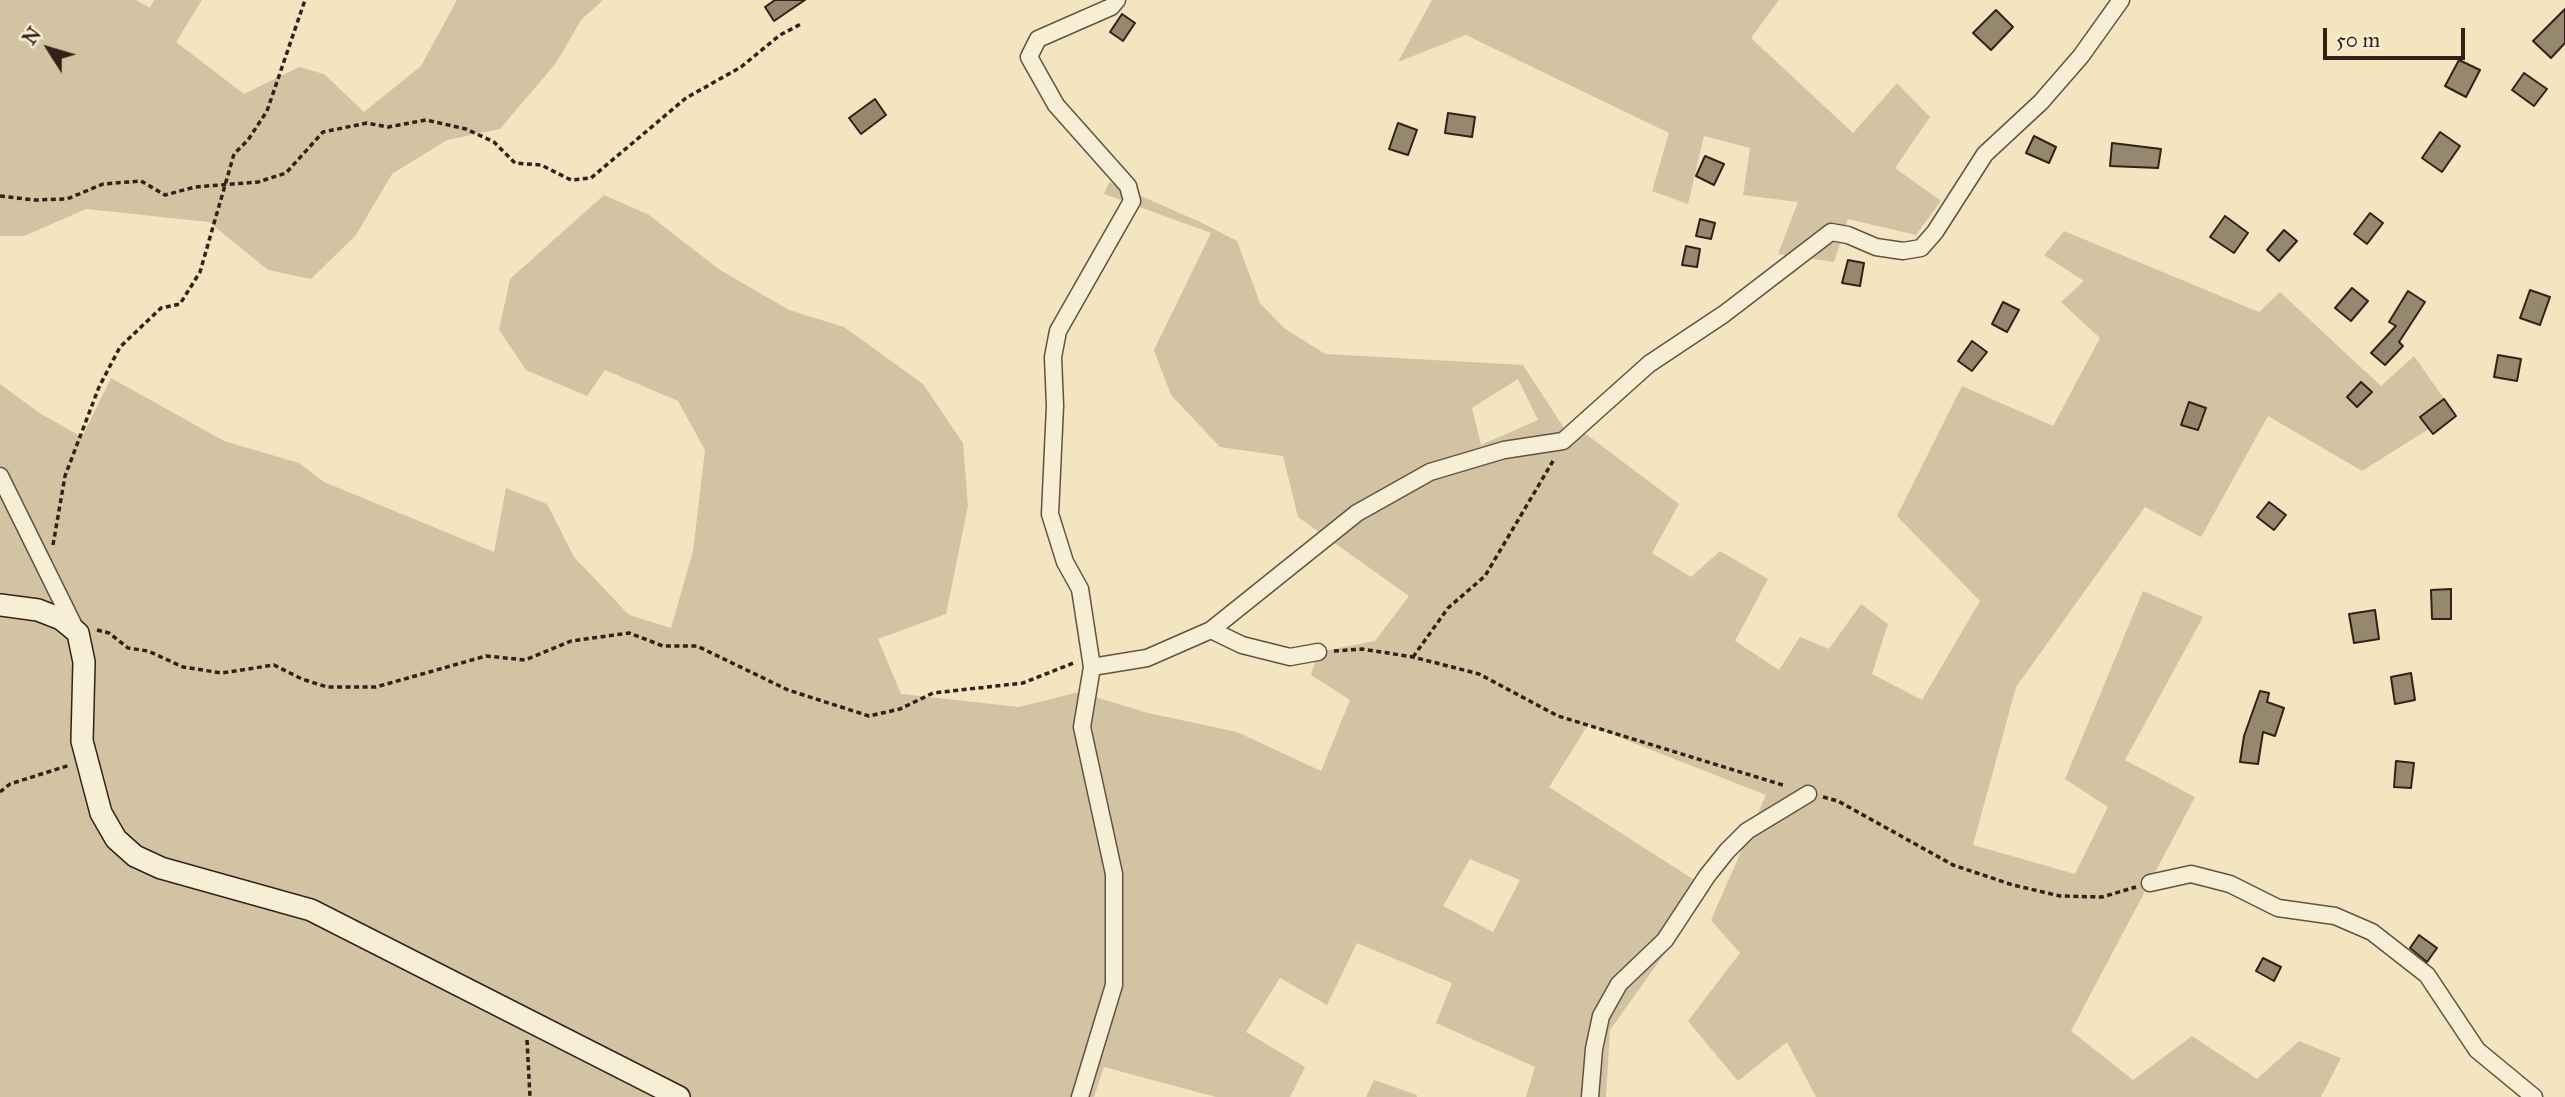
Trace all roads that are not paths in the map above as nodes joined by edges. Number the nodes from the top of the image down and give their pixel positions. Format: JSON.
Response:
{"nodes":[{"id":1,"x":1117,"y":0,"type":"edge"},
{"id":2,"x":2121,"y":0,"type":"edge"},
{"id":3,"x":0,"y":476,"type":"edge"},
{"id":4,"x":0,"y":604,"type":"edge"},
{"id":5,"x":1211,"y":630,"type":"junction"},
{"id":6,"x":78,"y":633,"type":"junction"},
{"id":7,"x":1318,"y":652,"type":"road end"},
{"id":8,"x":1091,"y":661,"type":"junction"},
{"id":9,"x":1808,"y":794,"type":"road end"},
{"id":10,"x":2150,"y":883,"type":"road end"},
{"id":11,"x":679,"y":1097,"type":"edge"},
{"id":12,"x":1080,"y":1097,"type":"edge"},
{"id":13,"x":1590,"y":1097,"type":"edge"},
{"id":14,"x":2534,"y":1097,"type":"edge"}],
"edges":[{"from":1,"to":8,"type":"street"},
{"from":2,"to":5,"type":"street"},
{"from":3,"to":6,"type":"street"},
{"from":4,"to":6,"type":"street"},
{"from":5,"to":7,"type":"street"},
{"from":5,"to":8,"type":"street"},
{"from":6,"to":11,"type":"street"},
{"from":8,"to":12,"type":"street"},
{"from":9,"to":13,"type":"street"},
{"from":10,"to":14,"type":"street"}]}
